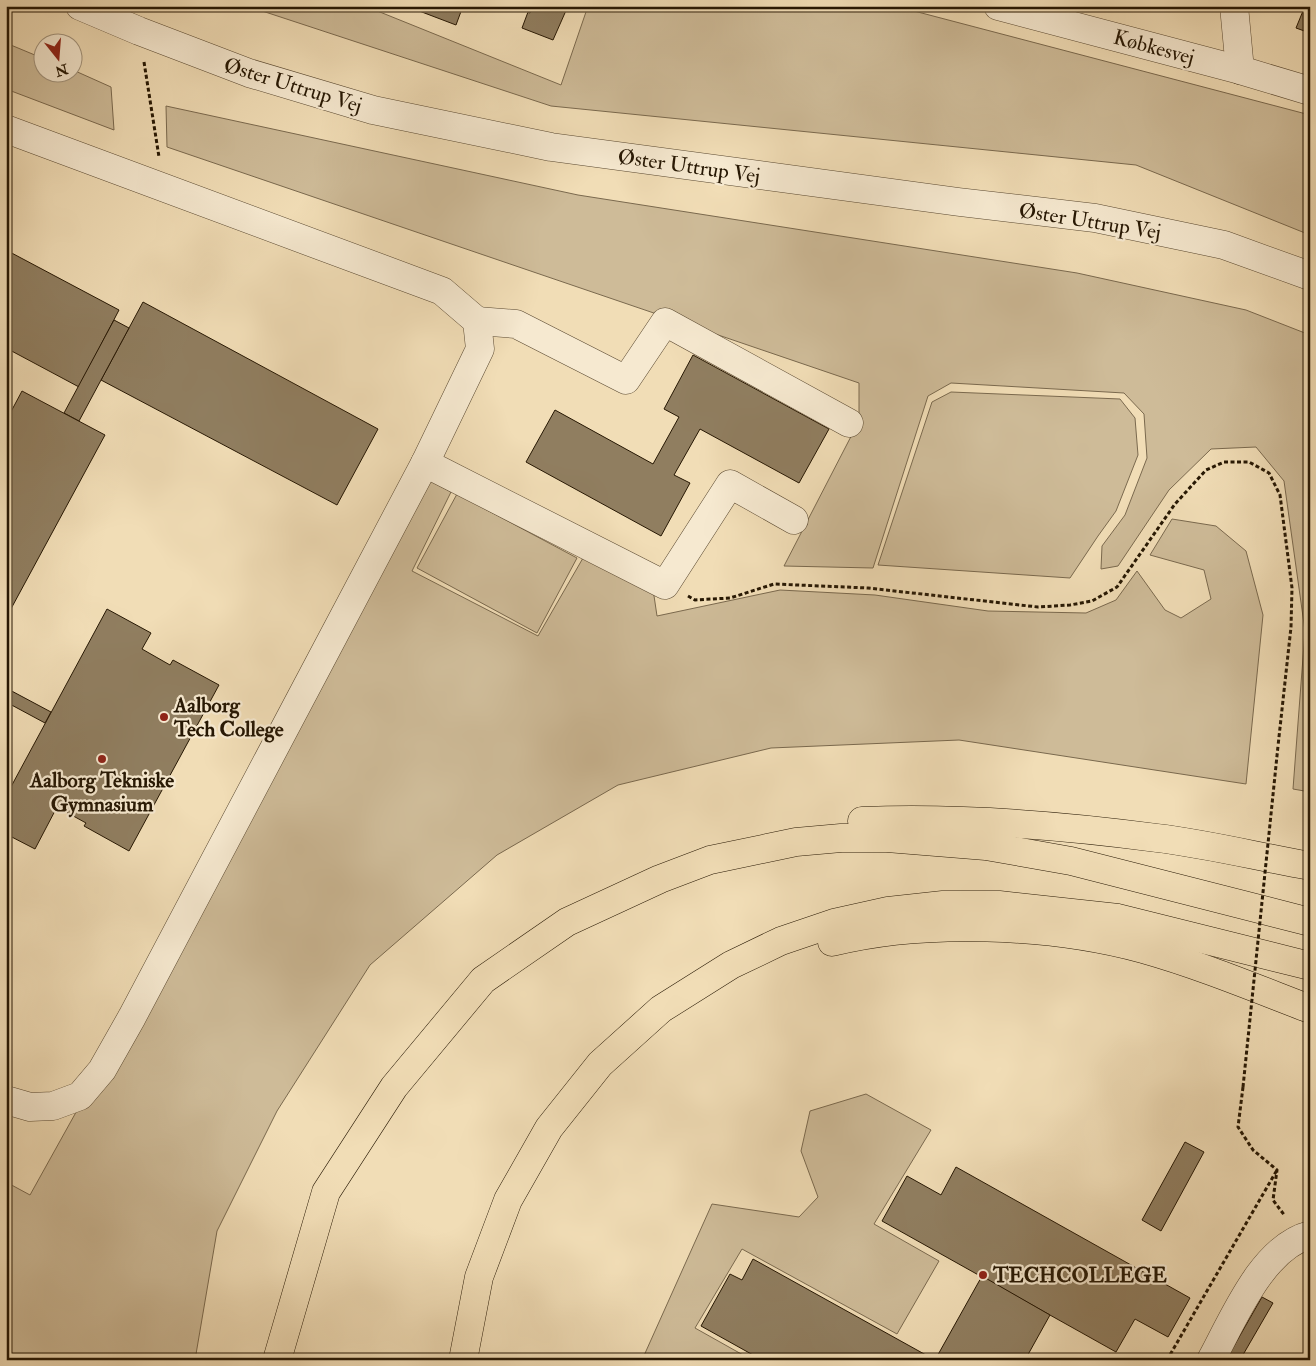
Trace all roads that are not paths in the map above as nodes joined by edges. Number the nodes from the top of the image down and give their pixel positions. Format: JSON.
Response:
{"nodes":[{"id":1,"x":80,"y":6,"type":"edge"},
{"id":2,"x":998,"y":6,"type":"edge"},
{"id":3,"x":1234,"y":6,"type":"edge"},
{"id":4,"x":1240,"y":70,"type":"junction"},
{"id":5,"x":1310,"y":91,"type":"edge"},
{"id":6,"x":6,"y":129,"type":"edge"},
{"id":7,"x":1310,"y":276,"type":"edge"},
{"id":8,"x":477,"y":321,"type":"junction"},
{"id":9,"x":849,"y":423,"type":"dead end"},
{"id":10,"x":425,"y":463,"type":"junction"},
{"id":11,"x":794,"y":520,"type":"dead end"},
{"id":12,"x":1310,"y":866,"type":"edge"},
{"id":13,"x":660,"y":879,"type":"junction"},
{"id":14,"x":1310,"y":922,"type":"edge"},
{"id":15,"x":731,"y":965,"type":"junction"},
{"id":16,"x":1310,"y":966,"type":"edge"},
{"id":17,"x":1310,"y":1009,"type":"edge"},
{"id":18,"x":6,"y":1100,"type":"edge"},
{"id":19,"x":1306,"y":1236,"type":"edge"},
{"id":20,"x":277,"y":1360,"type":"edge"},
{"id":21,"x":463,"y":1360,"type":"edge"},
{"id":22,"x":1210,"y":1360,"type":"edge"}],
"edges":[{"from":1,"to":7,"type":"street","name":"Øster Uttrup Vej"},
{"from":2,"to":4,"type":"street","name":"Købkesvej"},
{"from":3,"to":4,"type":"street"},
{"from":4,"to":5,"type":"street","name":"Købkesvej"},
{"from":6,"to":8,"type":"street"},
{"from":8,"to":9,"type":"street"},
{"from":8,"to":10,"type":"street"},
{"from":10,"to":11,"type":"street"},
{"from":10,"to":18,"type":"street"},
{"from":12,"to":13,"type":"highway"},
{"from":13,"to":14,"type":"highway"},
{"from":13,"to":20,"type":"highway"},
{"from":15,"to":16,"type":"highway"},
{"from":15,"to":17,"type":"highway"},
{"from":15,"to":21,"type":"highway"},
{"from":19,"to":22,"type":"street"}]}
